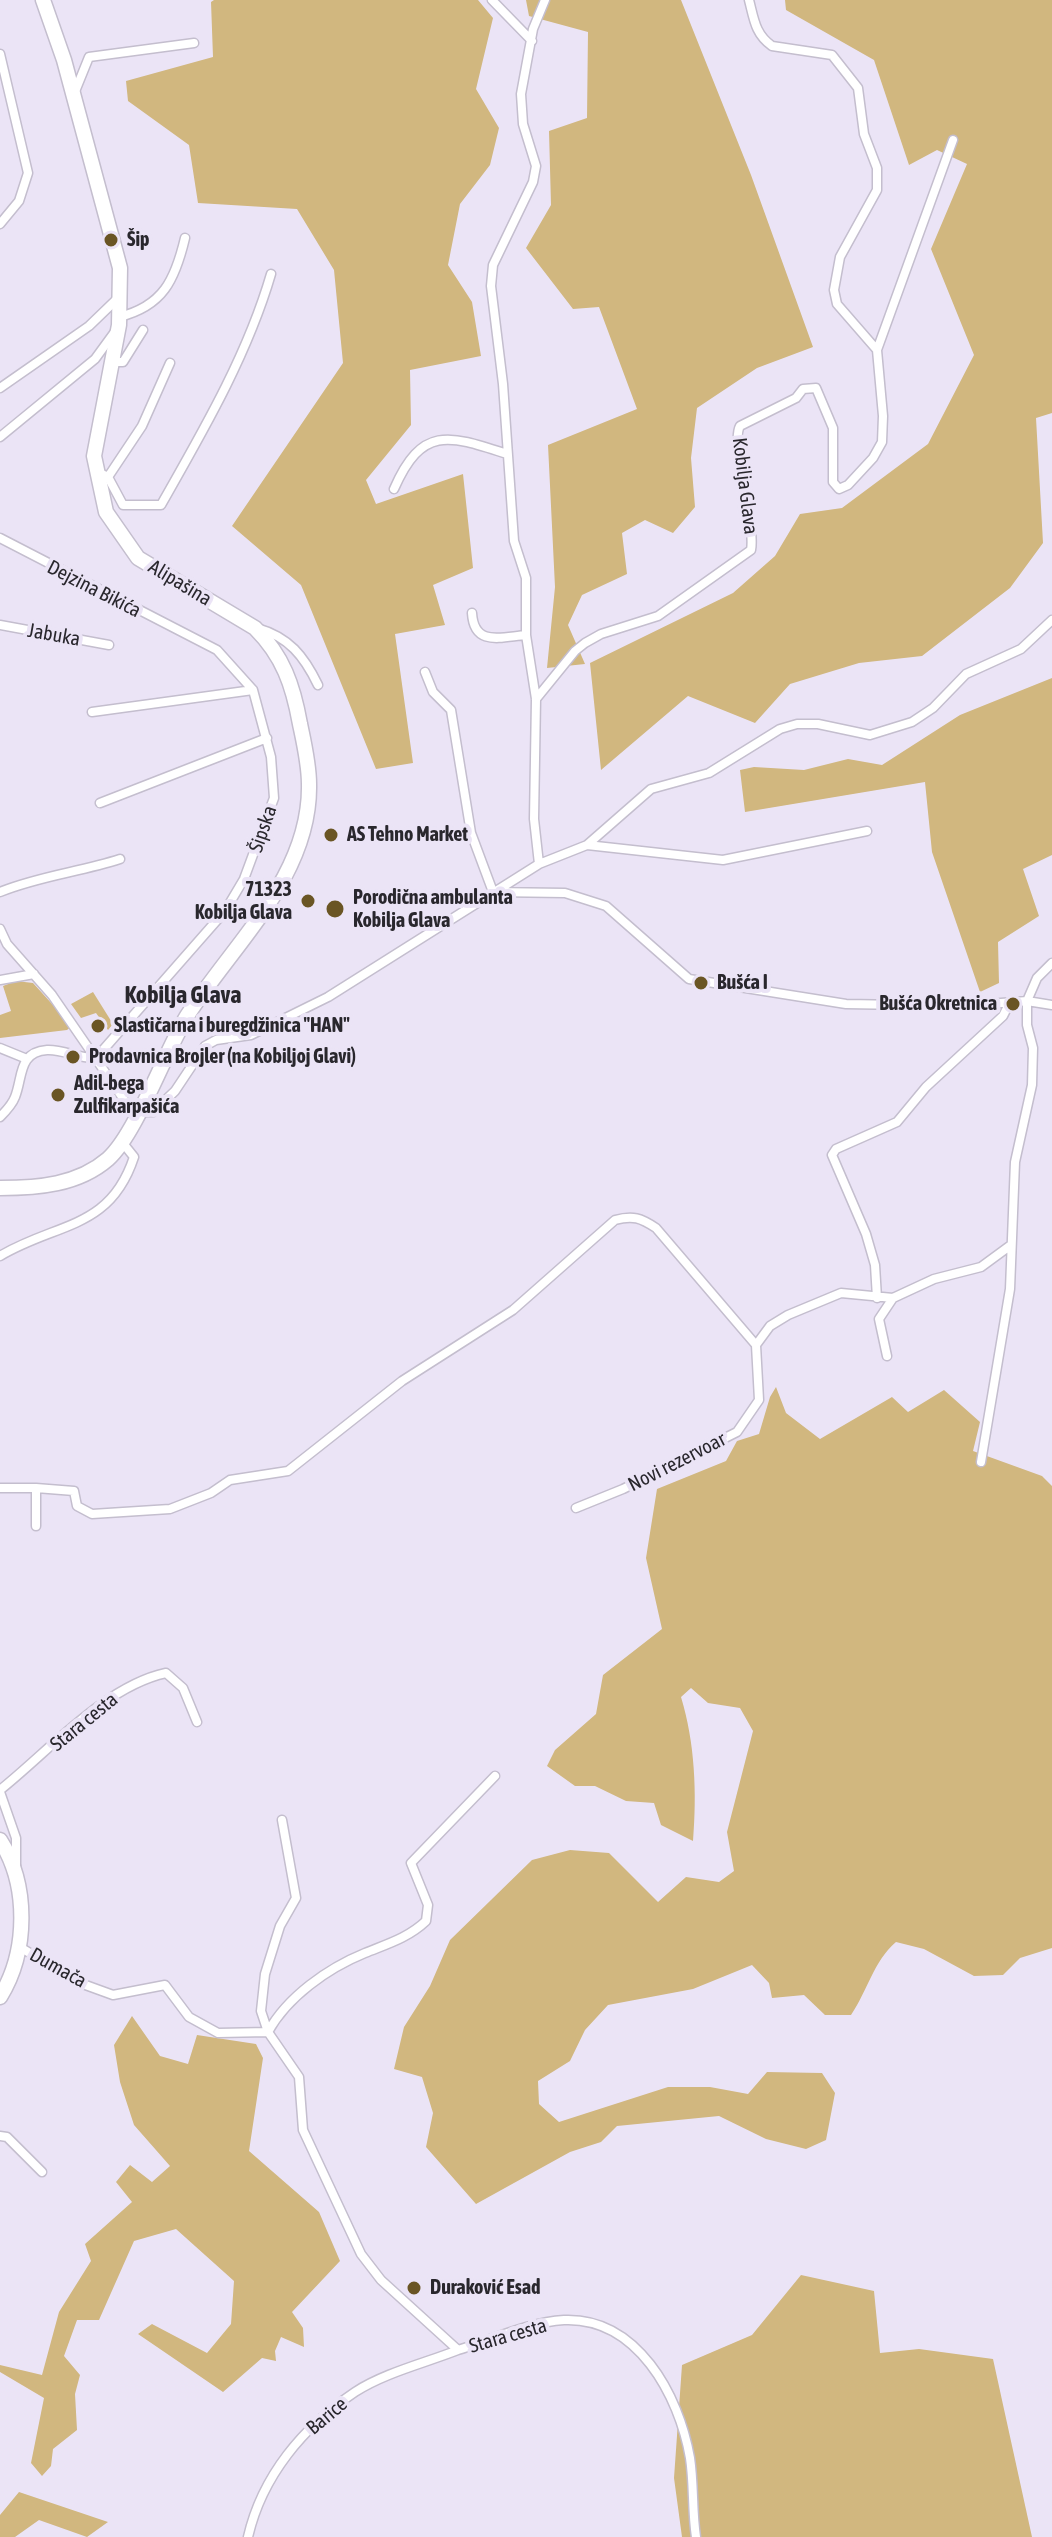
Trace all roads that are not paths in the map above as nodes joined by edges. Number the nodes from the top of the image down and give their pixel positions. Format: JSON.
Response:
{"nodes":[{"id":1,"x":43,"y":0,"type":"edge"},
{"id":2,"x":492,"y":0,"type":"edge"},
{"id":3,"x":545,"y":0,"type":"edge"},
{"id":4,"x":749,"y":0,"type":"edge"},
{"id":5,"x":532,"y":41,"type":"junction"},
{"id":6,"x":194,"y":43,"type":"dead end"},
{"id":7,"x":0,"y":54,"type":"edge"},
{"id":8,"x":74,"y":95,"type":"junction"},
{"id":9,"x":953,"y":140,"type":"dead end"},
{"id":10,"x":0,"y":224,"type":"edge"},
{"id":11,"x":185,"y":238,"type":"dead end"},
{"id":12,"x":271,"y":274,"type":"dead end"},
{"id":13,"x":121,"y":292,"type":"junction"},
{"id":14,"x":119,"y":321,"type":"junction"},
{"id":15,"x":143,"y":330,"type":"dead end"},
{"id":16,"x":877,"y":350,"type":"junction"},
{"id":17,"x":113,"y":362,"type":"junction"},
{"id":18,"x":170,"y":363,"type":"dead end"},
{"id":19,"x":0,"y":388,"type":"edge"},
{"id":20,"x":0,"y":437,"type":"edge"},
{"id":21,"x":507,"y":454,"type":"junction"},
{"id":22,"x":101,"y":474,"type":"junction"},
{"id":23,"x":394,"y":489,"type":"dead end"},
{"id":24,"x":0,"y":538,"type":"edge"},
{"id":25,"x":472,"y":613,"type":"dead end"},
{"id":26,"x":1052,"y":620,"type":"edge"},
{"id":27,"x":0,"y":625,"type":"edge"},
{"id":28,"x":255,"y":628,"type":"junction"},
{"id":29,"x":526,"y":635,"type":"junction"},
{"id":30,"x":189,"y":636,"type":"joint"},
{"id":31,"x":109,"y":645,"type":"dead end"},
{"id":32,"x":425,"y":672,"type":"dead end"},
{"id":33,"x":318,"y":685,"type":"dead end"},
{"id":34,"x":253,"y":690,"type":"junction"},
{"id":35,"x":536,"y":699,"type":"junction"},
{"id":36,"x":92,"y":712,"type":"dead end"},
{"id":37,"x":267,"y":738,"type":"junction"},
{"id":38,"x":100,"y":803,"type":"dead end"},
{"id":39,"x":867,"y":831,"type":"dead end"},
{"id":40,"x":587,"y":845,"type":"junction"},
{"id":41,"x":120,"y":859,"type":"dead end"},
{"id":42,"x":539,"y":864,"type":"junction"},
{"id":43,"x":0,"y":892,"type":"edge"},
{"id":44,"x":493,"y":892,"type":"junction"},
{"id":45,"x":0,"y":929,"type":"edge"},
{"id":46,"x":1052,"y":963,"type":"edge"},
{"id":47,"x":34,"y":974,"type":"junction"},
{"id":48,"x":0,"y":980,"type":"edge"},
{"id":49,"x":1027,"y":1001,"type":"junction"},
{"id":50,"x":1010,"y":1002,"type":"junction"},
{"id":51,"x":1052,"y":1005,"type":"edge"},
{"id":52,"x":0,"y":1048,"type":"edge"},
{"id":53,"x":96,"y":1058,"type":"junction"},
{"id":54,"x":27,"y":1059,"type":"junction"},
{"id":55,"x":138,"y":1112,"type":"junction"},
{"id":56,"x":0,"y":1117,"type":"edge"},
{"id":57,"x":122,"y":1142,"type":"junction"},
{"id":58,"x":0,"y":1188,"type":"edge"},
{"id":59,"x":1011,"y":1245,"type":"junction"},
{"id":60,"x":0,"y":1256,"type":"edge"},
{"id":61,"x":877,"y":1298,"type":"junction"},
{"id":62,"x":893,"y":1298,"type":"junction"},
{"id":63,"x":756,"y":1345,"type":"junction"},
{"id":64,"x":887,"y":1356,"type":"dead end"},
{"id":65,"x":981,"y":1462,"type":"dead end"},
{"id":66,"x":0,"y":1488,"type":"edge"},
{"id":67,"x":36,"y":1488,"type":"junction"},
{"id":68,"x":576,"y":1508,"type":"dead end"},
{"id":69,"x":36,"y":1526,"type":"dead end"},
{"id":70,"x":197,"y":1722,"type":"dead end"},
{"id":71,"x":495,"y":1776,"type":"dead end"},
{"id":72,"x":0,"y":1791,"type":"edge"},
{"id":73,"x":282,"y":1820,"type":"dead end"},
{"id":74,"x":0,"y":1840,"type":"edge"},
{"id":75,"x":16,"y":1871,"type":"junction"},
{"id":76,"x":18,"y":1946,"type":"junction"},
{"id":77,"x":0,"y":1997,"type":"edge"},
{"id":78,"x":268,"y":2032,"type":"junction"},
{"id":79,"x":0,"y":2136,"type":"edge"},
{"id":80,"x":42,"y":2172,"type":"dead end"},
{"id":81,"x":458,"y":2350,"type":"junction"},
{"id":82,"x":248,"y":2537,"type":"edge"},
{"id":83,"x":696,"y":2537,"type":"edge"}],
"edges":[{"from":1,"to":8,"type":"main road","name":"Alipašina"},
{"from":2,"to":5,"type":"street"},
{"from":3,"to":5,"type":"street"},
{"from":4,"to":16,"type":"street"},
{"from":5,"to":21,"type":"street"},
{"from":6,"to":8,"type":"street"},
{"from":7,"to":10,"type":"street"},
{"from":8,"to":13,"type":"main road","name":"Alipašina"},
{"from":9,"to":16,"type":"street"},
{"from":11,"to":14,"type":"street"},
{"from":12,"to":22,"type":"street"},
{"from":13,"to":14,"type":"main road","name":"Alipašina"},
{"from":13,"to":19,"type":"street"},
{"from":14,"to":17,"type":"main road","name":"Alipašina"},
{"from":14,"to":20,"type":"street"},
{"from":15,"to":17,"type":"street"},
{"from":16,"to":35,"type":"street","name":"Kobilja Glava"},
{"from":17,"to":22,"type":"main road","name":"Alipašina"},
{"from":18,"to":22,"type":"street"},
{"from":21,"to":23,"type":"street"},
{"from":21,"to":29,"type":"street"},
{"from":22,"to":28,"type":"main road","name":"Alipašina"},
{"from":24,"to":30,"type":"street","name":"Dejzina Bikića"},
{"from":25,"to":29,"type":"street"},
{"from":26,"to":40,"type":"street"},
{"from":27,"to":31,"type":"street","name":"Jabuka"},
{"from":28,"to":33,"type":"street"},
{"from":28,"to":55,"type":"main road","name":"Alipašina"},
{"from":29,"to":35,"type":"street"},
{"from":30,"to":34,"type":"street","name":"Šipska"},
{"from":32,"to":44,"type":"street"},
{"from":34,"to":36,"type":"street"},
{"from":34,"to":37,"type":"street","name":"Šipska"},
{"from":35,"to":42,"type":"street"},
{"from":37,"to":38,"type":"street"},
{"from":37,"to":53,"type":"street","name":"Šipska"},
{"from":39,"to":40,"type":"street"},
{"from":40,"to":42,"type":"street"},
{"from":41,"to":43,"type":"street"},
{"from":42,"to":44,"type":"street"},
{"from":44,"to":50,"type":"street"},
{"from":44,"to":55,"type":"street"},
{"from":45,"to":47,"type":"street"},
{"from":46,"to":49,"type":"street"},
{"from":47,"to":48,"type":"street"},
{"from":47,"to":53,"type":"street"},
{"from":49,"to":50,"type":"street"},
{"from":49,"to":51,"type":"street"},
{"from":49,"to":59,"type":"street"},
{"from":50,"to":61,"type":"street"},
{"from":52,"to":54,"type":"street"},
{"from":53,"to":54,"type":"street"},
{"from":53,"to":55,"type":"street"},
{"from":54,"to":56,"type":"street"},
{"from":55,"to":57,"type":"main road"},
{"from":57,"to":58,"type":"main road"},
{"from":57,"to":60,"type":"street"},
{"from":59,"to":62,"type":"street"},
{"from":59,"to":65,"type":"street"},
{"from":61,"to":62,"type":"street"},
{"from":61,"to":63,"type":"street"},
{"from":62,"to":64,"type":"street"},
{"from":63,"to":67,"type":"street"},
{"from":63,"to":68,"type":"street","name":"Novi rezervoar"},
{"from":66,"to":67,"type":"street"},
{"from":67,"to":69,"type":"street"},
{"from":70,"to":72,"type":"street","name":"Stara cesta"},
{"from":71,"to":78,"type":"street"},
{"from":72,"to":75,"type":"street","name":"Stara cesta"},
{"from":73,"to":78,"type":"street","name":"Stara cesta"},
{"from":74,"to":75,"type":"main road"},
{"from":75,"to":76,"type":"main road"},
{"from":76,"to":77,"type":"main road"},
{"from":76,"to":78,"type":"street","name":"Dumača"},
{"from":78,"to":81,"type":"street","name":"Stara cesta"},
{"from":79,"to":80,"type":"street"},
{"from":81,"to":82,"type":"street","name":"Barice"},
{"from":81,"to":83,"type":"street","name":"Stara cesta"}]}
